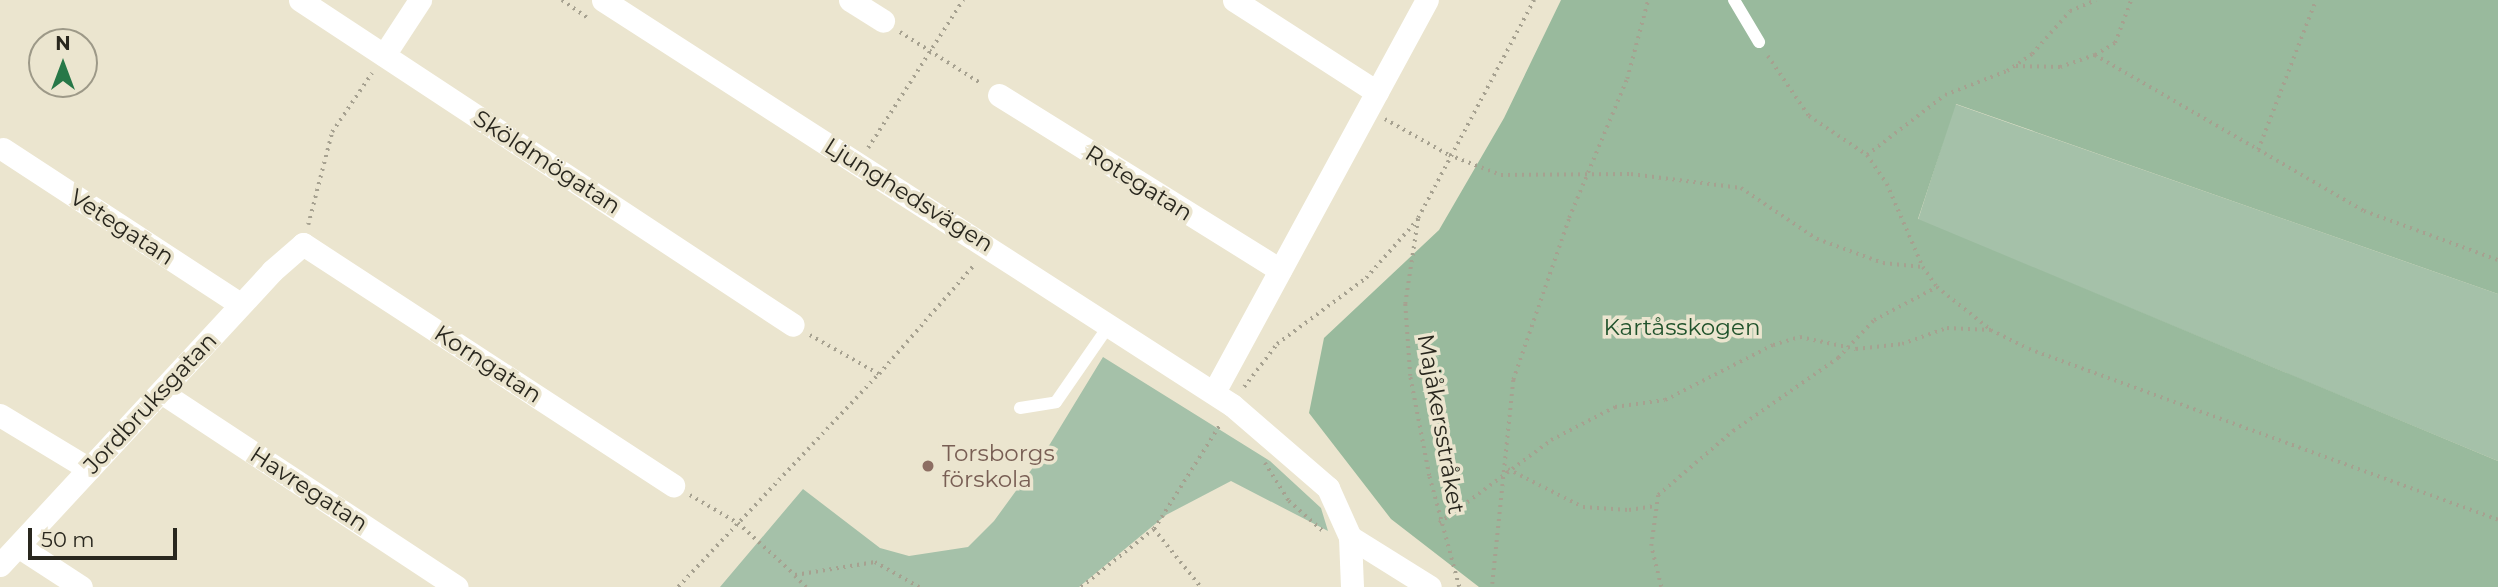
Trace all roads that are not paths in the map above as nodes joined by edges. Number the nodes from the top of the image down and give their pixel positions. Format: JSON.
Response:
{"nodes":[{"id":1,"x":300,"y":0,"type":"edge"},
{"id":2,"x":419,"y":0,"type":"edge"},
{"id":3,"x":603,"y":0,"type":"edge"},
{"id":4,"x":850,"y":0,"type":"edge"},
{"id":5,"x":1234,"y":0,"type":"edge"},
{"id":6,"x":1427,"y":0,"type":"edge"},
{"id":7,"x":1734,"y":0,"type":"edge"},
{"id":8,"x":883,"y":21,"type":"road end"},
{"id":9,"x":1759,"y":42,"type":"road end"},
{"id":10,"x":384,"y":55,"type":"junction"},
{"id":11,"x":999,"y":95,"type":"road end"},
{"id":12,"x":1372,"y":100,"type":"junction"},
{"id":13,"x":3,"y":149,"type":"dead end"},
{"id":14,"x":303,"y":244,"type":"joint"},
{"id":15,"x":1280,"y":270,"type":"junction"},
{"id":16,"x":240,"y":304,"type":"junction"},
{"id":17,"x":1110,"y":324,"type":"junction"},
{"id":18,"x":793,"y":325,"type":"road end"},
{"id":19,"x":161,"y":392,"type":"junction"},
{"id":20,"x":1222,"y":407,"type":"junction"},
{"id":21,"x":1020,"y":408,"type":"dead end"},
{"id":22,"x":0,"y":415,"type":"edge"},
{"id":23,"x":89,"y":469,"type":"junction"},
{"id":24,"x":673,"y":485,"type":"road end"},
{"id":25,"x":1351,"y":543,"type":"junction"},
{"id":26,"x":18,"y":546,"type":"junction"},
{"id":27,"x":0,"y":565,"type":"edge"},
{"id":28,"x":81,"y":587,"type":"edge"},
{"id":29,"x":457,"y":587,"type":"edge"},
{"id":30,"x":1352,"y":587,"type":"edge"},
{"id":31,"x":1430,"y":587,"type":"edge"}],
"edges":[{"from":1,"to":10,"type":"street","name":"Sköldmögatan"},
{"from":2,"to":10,"type":"street"},
{"from":3,"to":17,"type":"street","name":"Ljunghedsvägen"},
{"from":4,"to":8,"type":"street"},
{"from":5,"to":12,"type":"street"},
{"from":6,"to":12,"type":"street"},
{"from":7,"to":9,"type":"lane"},
{"from":10,"to":18,"type":"street","name":"Sköldmögatan"},
{"from":11,"to":15,"type":"street","name":"Rotegatan"},
{"from":12,"to":15,"type":"street"},
{"from":13,"to":16,"type":"street","name":"Vetegatan"},
{"from":14,"to":16,"type":"street","name":"Jordbruksgatan"},
{"from":14,"to":24,"type":"street","name":"Korngatan"},
{"from":15,"to":20,"type":"street"},
{"from":16,"to":19,"type":"street","name":"Jordbruksgatan"},
{"from":17,"to":20,"type":"street","name":"Ljunghedsvägen"},
{"from":17,"to":21,"type":"lane"},
{"from":19,"to":23,"type":"street","name":"Jordbruksgatan"},
{"from":19,"to":29,"type":"street","name":"Havregatan"},
{"from":20,"to":25,"type":"street","name":"Ljunghedsvägen"},
{"from":22,"to":23,"type":"street"},
{"from":23,"to":26,"type":"street","name":"Jordbruksgatan"},
{"from":25,"to":30,"type":"street"},
{"from":25,"to":31,"type":"street"},
{"from":26,"to":27,"type":"street","name":"Jordbruksgatan"},
{"from":26,"to":28,"type":"street"}]}
